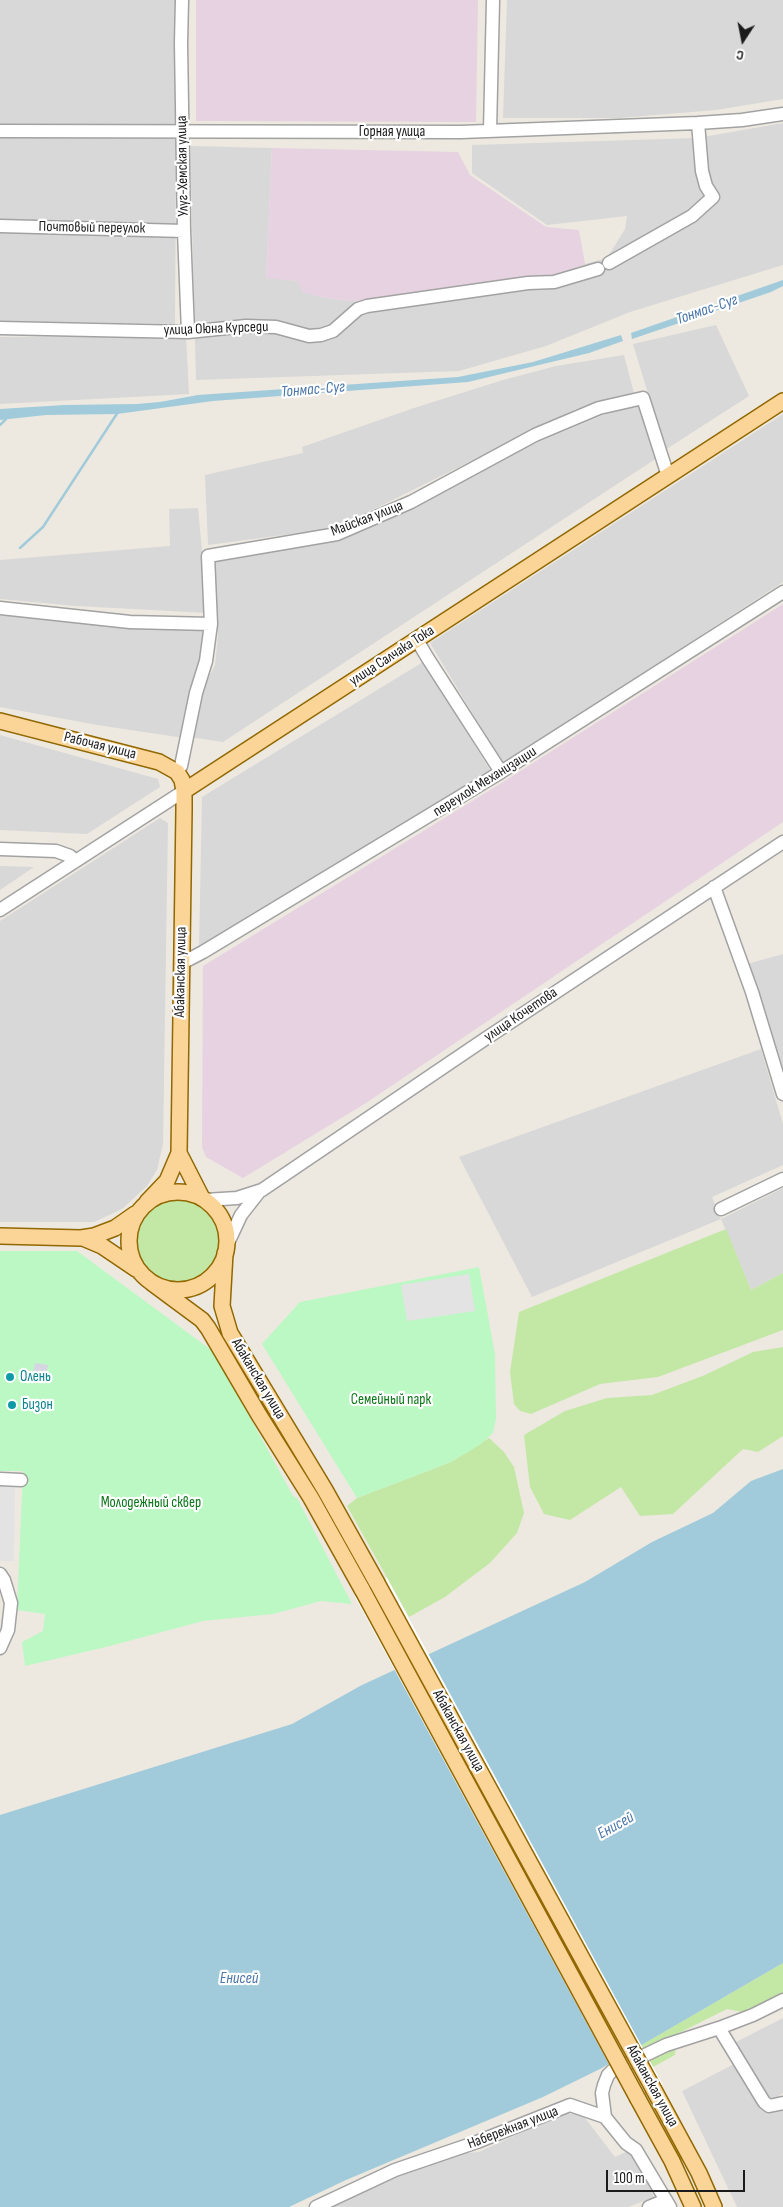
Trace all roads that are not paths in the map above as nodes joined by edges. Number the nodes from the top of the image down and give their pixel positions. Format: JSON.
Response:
{"nodes":[{"id":1,"x":182,"y":0,"type":"edge"},
{"id":2,"x":493,"y":0,"type":"edge"},
{"id":3,"x":783,"y":114,"type":"edge"},
{"id":4,"x":698,"y":123,"type":"junction"},
{"id":5,"x":0,"y":131,"type":"edge"},
{"id":6,"x":490,"y":131,"type":"junction"},
{"id":7,"x":183,"y":133,"type":"junction"},
{"id":8,"x":0,"y":226,"type":"edge"},
{"id":9,"x":184,"y":230,"type":"junction"},
{"id":10,"x":610,"y":263,"type":"dead end"},
{"id":11,"x":598,"y":269,"type":"dead end"},
{"id":12,"x":0,"y":328,"type":"edge"},
{"id":13,"x":188,"y":332,"type":"junction"},
{"id":14,"x":783,"y":401,"type":"edge"},
{"id":15,"x":668,"y":476,"type":"junction"},
{"id":16,"x":783,"y":592,"type":"edge"},
{"id":17,"x":0,"y":608,"type":"edge"},
{"id":18,"x":211,"y":624,"type":"junction"},
{"id":19,"x":418,"y":640,"type":"junction"},
{"id":20,"x":0,"y":721,"type":"edge"},
{"id":21,"x":177,"y":772,"type":"junction"},
{"id":22,"x":501,"y":772,"type":"junction"},
{"id":23,"x":184,"y":791,"type":"junction"},
{"id":24,"x":783,"y":842,"type":"edge"},
{"id":25,"x":0,"y":849,"type":"edge"},
{"id":26,"x":76,"y":861,"type":"junction"},
{"id":27,"x":714,"y":887,"type":"junction"},
{"id":28,"x":0,"y":910,"type":"edge"},
{"id":29,"x":182,"y":963,"type":"junction"},
{"id":30,"x":783,"y":1094,"type":"edge"},
{"id":31,"x":178,"y":1154,"type":"junction"},
{"id":32,"x":783,"y":1179,"type":"edge"},
{"id":33,"x":261,"y":1190,"type":"junction"},
{"id":34,"x":204,"y":1199,"type":"junction"},
{"id":35,"x":145,"y":1204,"type":"junction"},
{"id":36,"x":722,"y":1209,"type":"dead end"},
{"id":37,"x":0,"y":1236,"type":"edge"},
{"id":38,"x":81,"y":1238,"type":"junction"},
{"id":39,"x":226,"y":1249,"type":"junction"},
{"id":40,"x":150,"y":1281,"type":"junction"},
{"id":41,"x":0,"y":1479,"type":"edge"},
{"id":42,"x":21,"y":1480,"type":"dead end"},
{"id":43,"x":0,"y":1574,"type":"edge"},
{"id":44,"x":0,"y":1648,"type":"edge"},
{"id":45,"x":783,"y":2000,"type":"edge"},
{"id":46,"x":719,"y":2028,"type":"junction"},
{"id":47,"x":783,"y":2103,"type":"edge"},
{"id":48,"x":605,"y":2117,"type":"junction"},
{"id":49,"x":668,"y":2204,"type":"edge"},
{"id":50,"x":316,"y":2207,"type":"edge"},
{"id":51,"x":649,"y":2207,"type":"edge"},
{"id":52,"x":693,"y":2207,"type":"edge"},
{"id":53,"x":714,"y":2207,"type":"edge"}],
"edges":[{"from":1,"to":7,"type":"street","name":"Улуг-Хемская улица"},
{"from":2,"to":6,"type":"street"},
{"from":3,"to":4,"type":"street","name":"Горная улица"},
{"from":4,"to":6,"type":"street","name":"Горная улица"},
{"from":4,"to":10,"type":"street"},
{"from":5,"to":7,"type":"street","name":"Горная улица"},
{"from":6,"to":7,"type":"street","name":"Горная улица"},
{"from":7,"to":9,"type":"street","name":"Улуг-Хемская улица"},
{"from":8,"to":9,"type":"street","name":"Почтовый переулок"},
{"from":9,"to":13,"type":"street","name":"Улуг-Хемская улица"},
{"from":11,"to":13,"type":"street","name":"улица Оюна Курседи"},
{"from":12,"to":13,"type":"street","name":"улица Оюна Курседи"},
{"from":14,"to":15,"type":"main road","name":"улица Салчака Тока"},
{"from":15,"to":18,"type":"street","name":"Майская улица"},
{"from":15,"to":19,"type":"main road","name":"улица Салчака Тока"},
{"from":16,"to":22,"type":"street","name":"переулок Механизации"},
{"from":17,"to":18,"type":"street"},
{"from":18,"to":21,"type":"street"},
{"from":19,"to":22,"type":"street"},
{"from":19,"to":23,"type":"main road","name":"улица Салчака Тока"},
{"from":20,"to":21,"type":"main road","name":"Рабочая улица"},
{"from":21,"to":23,"type":"main road"},
{"from":22,"to":29,"type":"street","name":"переулок Механизации"},
{"from":23,"to":26,"type":"street","name":"улица Салчака Тока"},
{"from":23,"to":29,"type":"main road","name":"Абаканская улица"},
{"from":24,"to":27,"type":"street","name":"улица Кочетова"},
{"from":25,"to":26,"type":"street"},
{"from":26,"to":28,"type":"street","name":"улица Салчака Тока"},
{"from":27,"to":30,"type":"street"},
{"from":27,"to":33,"type":"street","name":"улица Кочетова"},
{"from":29,"to":31,"type":"main road","name":"Абаканская улица"},
{"from":31,"to":34,"type":"main road","name":"Абаканская улица"},
{"from":31,"to":35,"type":"main road","name":"Абаканская улица"},
{"from":32,"to":36,"type":"street"},
{"from":33,"to":34,"type":"street","name":"улица Кочетова"},
{"from":33,"to":39,"type":"street","name":"улица Кочетова"},
{"from":34,"to":35,"type":"main road"},
{"from":34,"to":39,"type":"main road"},
{"from":35,"to":38,"type":"main road"},
{"from":35,"to":40,"type":"main road"},
{"from":37,"to":38,"type":"main road"},
{"from":38,"to":40,"type":"main road"},
{"from":39,"to":40,"type":"main road"},
{"from":39,"to":53,"type":"main road","name":"Абаканская улица","bridge":true},
{"from":40,"to":52,"type":"main road","name":"Абаканская улица","bridge":true},
{"from":41,"to":42,"type":"street"},
{"from":43,"to":44,"type":"street"},
{"from":45,"to":46,"type":"street"},
{"from":46,"to":47,"type":"street"},
{"from":46,"to":48,"type":"street"},
{"from":48,"to":49,"type":"street"},
{"from":48,"to":50,"type":"street","name":"Набережная улица"},
{"from":49,"to":51,"type":"street"}]}
